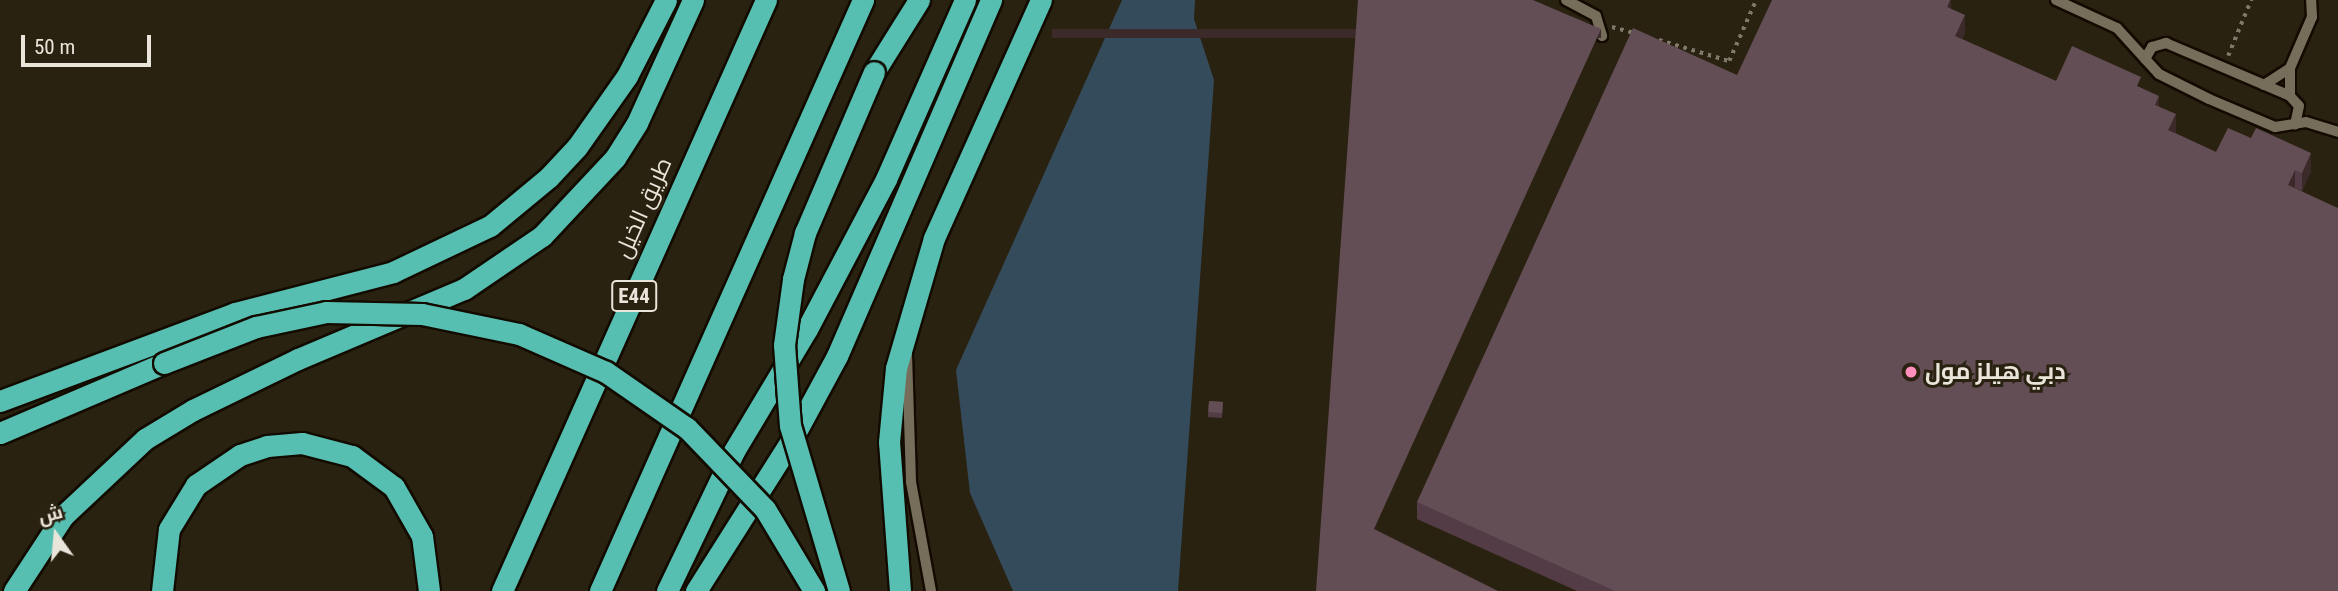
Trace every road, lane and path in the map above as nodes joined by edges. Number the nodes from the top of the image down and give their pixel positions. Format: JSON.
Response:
{"nodes":[{"id":1,"x":666,"y":0,"type":"edge"},
{"id":2,"x":693,"y":0,"type":"edge"},
{"id":3,"x":766,"y":0,"type":"edge"},
{"id":4,"x":863,"y":0,"type":"edge"},
{"id":5,"x":904,"y":0,"type":"edge"},
{"id":6,"x":919,"y":0,"type":"edge"},
{"id":7,"x":965,"y":0,"type":"edge"},
{"id":8,"x":991,"y":0,"type":"edge"},
{"id":9,"x":1041,"y":0,"type":"edge"},
{"id":10,"x":1566,"y":0,"type":"edge"},
{"id":11,"x":1756,"y":0,"type":"edge"},
{"id":12,"x":2056,"y":0,"type":"edge"},
{"id":13,"x":2251,"y":0,"type":"edge"},
{"id":14,"x":2311,"y":0,"type":"edge"},
{"id":15,"x":1600,"y":23,"type":"junction"},
{"id":16,"x":1639,"y":34,"type":"edge"},
{"id":17,"x":1602,"y":36,"type":"edge"},
{"id":18,"x":1652,"y":38,"type":"edge"},
{"id":19,"x":2145,"y":59,"type":"junction"},
{"id":20,"x":2223,"y":67,"type":"junction"},
{"id":21,"x":2290,"y":68,"type":"junction"},
{"id":22,"x":874,"y":72,"type":"junction"},
{"id":23,"x":2264,"y":85,"type":"junction"},
{"id":24,"x":2290,"y":96,"type":"junction"},
{"id":25,"x":2295,"y":125,"type":"junction"},
{"id":26,"x":2338,"y":132,"type":"edge"},
{"id":27,"x":907,"y":328,"type":"junction"},
{"id":28,"x":0,"y":401,"type":"edge"},
{"id":29,"x":0,"y":433,"type":"edge"},
{"id":30,"x":14,"y":591,"type":"edge"},
{"id":31,"x":162,"y":591,"type":"edge"},
{"id":32,"x":429,"y":591,"type":"edge"},
{"id":33,"x":502,"y":591,"type":"edge"},
{"id":34,"x":600,"y":591,"type":"edge"},
{"id":35,"x":667,"y":591,"type":"edge"},
{"id":36,"x":696,"y":591,"type":"edge"},
{"id":37,"x":814,"y":591,"type":"edge"},
{"id":38,"x":839,"y":591,"type":"edge"},
{"id":39,"x":900,"y":591,"type":"edge"},
{"id":40,"x":931,"y":591,"type":"edge"}],
"edges":[{"from":1,"to":28,"type":"highway"},
{"from":2,"to":30,"type":"highway"},
{"from":3,"to":33,"type":"highway","name":"طريق الخيل","number":"E44"},
{"from":4,"to":34,"type":"highway"},
{"from":5,"to":22,"type":"highway"},
{"from":6,"to":22,"type":"highway"},
{"from":7,"to":35,"type":"highway"},
{"from":8,"to":36,"type":"highway"},
{"from":9,"to":27,"type":"highway"},
{"from":10,"to":15,"type":"lane"},
{"from":11,"to":18,"type":"path"},
{"from":12,"to":19,"type":"lane"},
{"from":13,"to":20,"type":"path"},
{"from":14,"to":21,"type":"lane"},
{"from":15,"to":16,"type":"path"},
{"from":15,"to":17,"type":"lane"},
{"from":19,"to":20,"type":"lane"},
{"from":19,"to":25,"type":"lane"},
{"from":20,"to":23,"type":"lane"},
{"from":21,"to":23,"type":"lane"},
{"from":21,"to":24,"type":"lane"},
{"from":22,"to":38,"type":"highway","bridge":true},
{"from":23,"to":24,"type":"lane"},
{"from":24,"to":25,"type":"lane"},
{"from":25,"to":26,"type":"lane"},
{"from":27,"to":39,"type":"highway"},
{"from":27,"to":40,"type":"lane"},
{"from":29,"to":37,"type":"highway","bridge":true},
{"from":31,"to":32,"type":"highway"}]}
